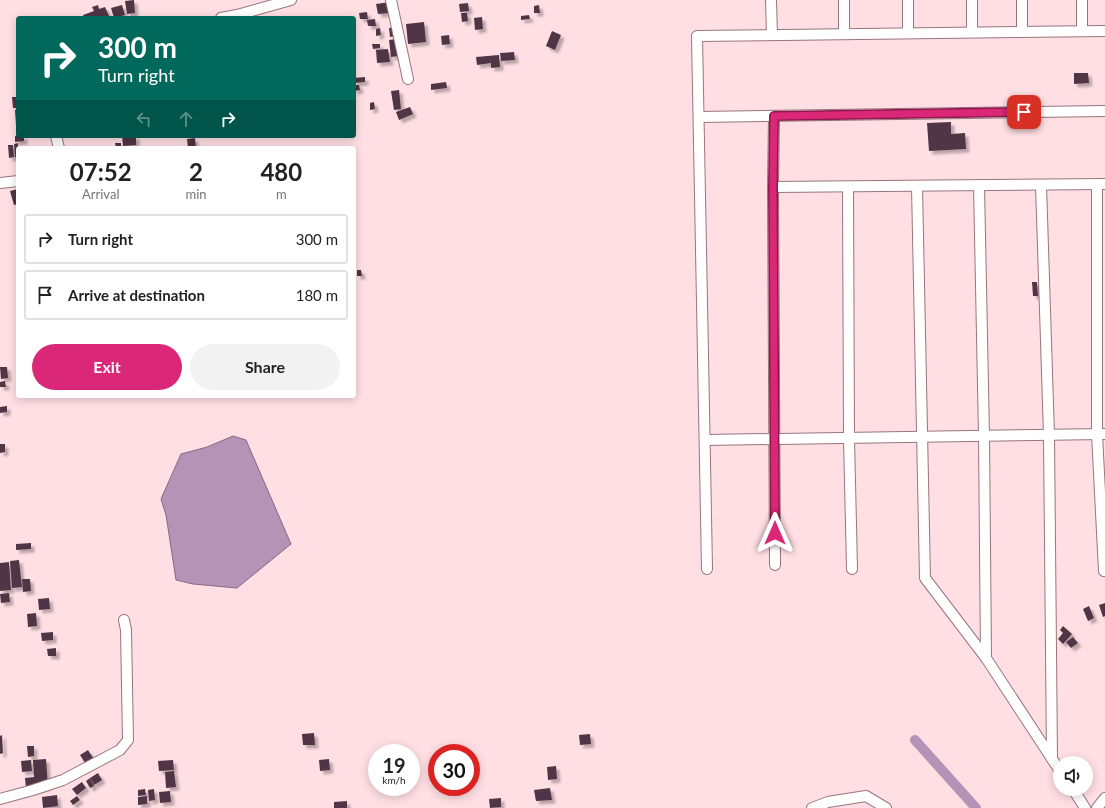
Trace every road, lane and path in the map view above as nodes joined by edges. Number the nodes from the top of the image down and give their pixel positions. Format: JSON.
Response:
{"nodes":[{"id":1,"x":291,"y":0,"type":"edge"},
{"id":2,"x":391,"y":0,"type":"edge"},
{"id":3,"x":771,"y":0,"type":"edge"},
{"id":4,"x":844,"y":0,"type":"edge"},
{"id":5,"x":908,"y":0,"type":"edge"},
{"id":6,"x":972,"y":0,"type":"edge"},
{"id":7,"x":1022,"y":0,"type":"edge"},
{"id":8,"x":1082,"y":0,"type":"edge"},
{"id":9,"x":232,"y":16,"type":"edge"},
{"id":10,"x":1105,"y":30,"type":"edge"},
{"id":11,"x":1082,"y":31,"type":"junction"},
{"id":12,"x":972,"y":32,"type":"junction"},
{"id":13,"x":1022,"y":32,"type":"junction"},
{"id":14,"x":908,"y":33,"type":"junction"},
{"id":15,"x":844,"y":34,"type":"junction"},
{"id":16,"x":772,"y":35,"type":"junction"},
{"id":17,"x":408,"y":79,"type":"dead end"},
{"id":18,"x":1105,"y":111,"type":"edge"},
{"id":19,"x":774,"y":116,"type":"junction"},
{"id":20,"x":699,"y":117,"type":"junction"},
{"id":21,"x":16,"y":181,"type":"edge"},
{"id":22,"x":0,"y":183,"type":"edge"},
{"id":23,"x":1101,"y":184,"type":"edge"},
{"id":24,"x":1041,"y":185,"type":"junction"},
{"id":25,"x":918,"y":186,"type":"junction"},
{"id":26,"x":979,"y":186,"type":"junction"},
{"id":27,"x":773,"y":187,"type":"junction"},
{"id":28,"x":848,"y":187,"type":"junction"},
{"id":29,"x":1101,"y":434,"type":"edge"},
{"id":30,"x":1049,"y":435,"type":"junction"},
{"id":31,"x":984,"y":436,"type":"junction"},
{"id":32,"x":923,"y":437,"type":"junction"},
{"id":33,"x":849,"y":438,"type":"junction"},
{"id":34,"x":775,"y":439,"type":"junction"},
{"id":35,"x":705,"y":440,"type":"junction"},
{"id":36,"x":775,"y":564,"type":"dead end"},
{"id":37,"x":707,"y":569,"type":"dead end"},
{"id":38,"x":852,"y":569,"type":"dead end"},
{"id":39,"x":1104,"y":571,"type":"dead end"},
{"id":40,"x":124,"y":620,"type":"dead end"},
{"id":41,"x":986,"y":658,"type":"junction"},
{"id":42,"x":1052,"y":759,"type":"joint"},
{"id":43,"x":1078,"y":796,"type":"edge"},
{"id":44,"x":1105,"y":798,"type":"edge"},
{"id":45,"x":0,"y":799,"type":"edge"},
{"id":46,"x":812,"y":808,"type":"edge"},
{"id":47,"x":886,"y":808,"type":"edge"},
{"id":48,"x":1086,"y":808,"type":"edge"},
{"id":49,"x":1097,"y":808,"type":"edge"}],
"edges":[{"from":1,"to":9,"type":"street"},
{"from":2,"to":17,"type":"street"},
{"from":3,"to":16,"type":"street"},
{"from":4,"to":15,"type":"street"},
{"from":5,"to":14,"type":"street"},
{"from":6,"to":12,"type":"street"},
{"from":7,"to":13,"type":"street"},
{"from":8,"to":11,"type":"street"},
{"from":10,"to":11,"type":"street"},
{"from":11,"to":13,"type":"street"},
{"from":12,"to":13,"type":"street"},
{"from":12,"to":14,"type":"street"},
{"from":14,"to":15,"type":"street"},
{"from":15,"to":16,"type":"street"},
{"from":16,"to":20,"type":"street"},
{"from":18,"to":19,"type":"street"},
{"from":19,"to":20,"type":"street"},
{"from":19,"to":27,"type":"street"},
{"from":20,"to":35,"type":"street"},
{"from":21,"to":22,"type":"street"},
{"from":23,"to":24,"type":"street"},
{"from":23,"to":29,"type":"street"},
{"from":24,"to":26,"type":"street"},
{"from":24,"to":30,"type":"street"},
{"from":25,"to":26,"type":"street"},
{"from":25,"to":28,"type":"street"},
{"from":25,"to":32,"type":"street"},
{"from":26,"to":31,"type":"street"},
{"from":27,"to":28,"type":"street"},
{"from":27,"to":34,"type":"street"},
{"from":28,"to":33,"type":"street"},
{"from":29,"to":30,"type":"street"},
{"from":29,"to":39,"type":"street"},
{"from":30,"to":31,"type":"street"},
{"from":30,"to":42,"type":"street"},
{"from":31,"to":32,"type":"street"},
{"from":31,"to":41,"type":"street"},
{"from":32,"to":33,"type":"street"},
{"from":32,"to":41,"type":"street"},
{"from":33,"to":34,"type":"street"},
{"from":33,"to":38,"type":"street"},
{"from":34,"to":35,"type":"street"},
{"from":34,"to":36,"type":"street"},
{"from":35,"to":37,"type":"street"},
{"from":40,"to":45,"type":"street"},
{"from":41,"to":42,"type":"street"},
{"from":43,"to":48,"type":"street"},
{"from":44,"to":49,"type":"street"},
{"from":46,"to":47,"type":"street"}]}
